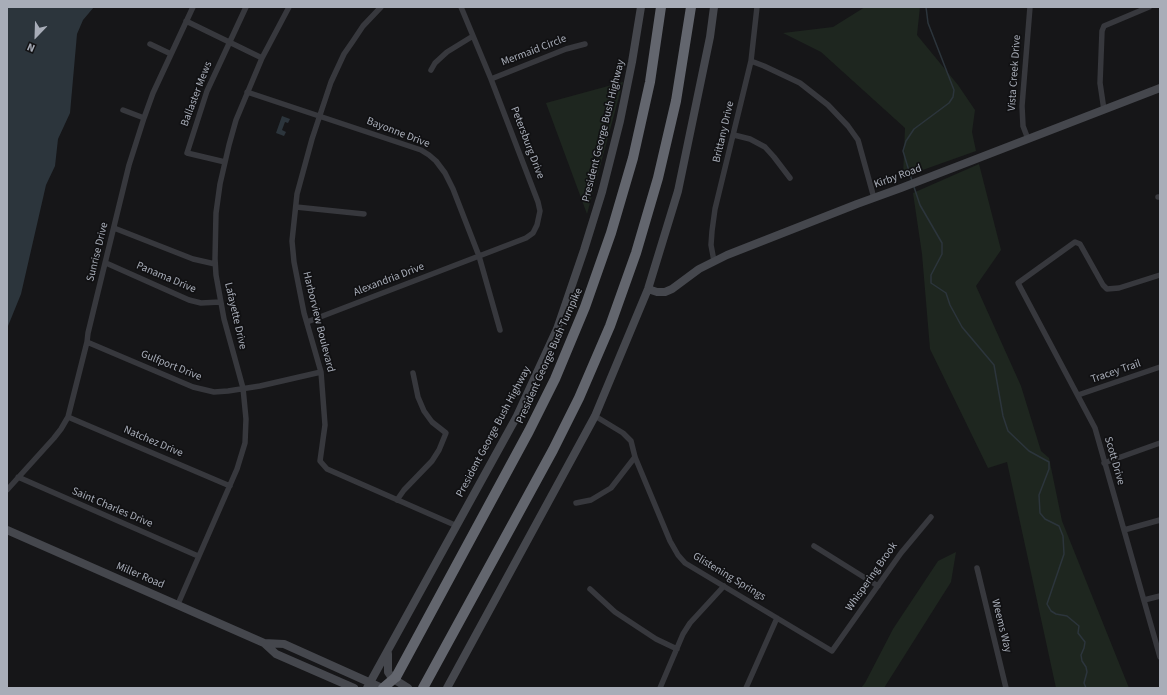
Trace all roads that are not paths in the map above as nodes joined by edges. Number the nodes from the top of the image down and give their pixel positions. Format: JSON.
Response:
{"nodes":[{"id":1,"x":193,"y":7,"type":"edge"},
{"id":2,"x":246,"y":7,"type":"edge"},
{"id":3,"x":288,"y":7,"type":"edge"},
{"id":4,"x":381,"y":7,"type":"edge"},
{"id":5,"x":461,"y":7,"type":"edge"},
{"id":6,"x":641,"y":7,"type":"edge"},
{"id":7,"x":661,"y":7,"type":"edge"},
{"id":8,"x":691,"y":7,"type":"edge"},
{"id":9,"x":714,"y":7,"type":"edge"},
{"id":10,"x":757,"y":7,"type":"edge"},
{"id":11,"x":1030,"y":7,"type":"edge"},
{"id":12,"x":1149,"y":7,"type":"edge"},
{"id":13,"x":186,"y":21,"type":"junction"},
{"id":14,"x":473,"y":36,"type":"junction"},
{"id":15,"x":229,"y":42,"type":"junction"},
{"id":16,"x":150,"y":44,"type":"dead end"},
{"id":17,"x":585,"y":44,"type":"dead end"},
{"id":18,"x":171,"y":54,"type":"junction"},
{"id":19,"x":262,"y":58,"type":"junction"},
{"id":20,"x":751,"y":61,"type":"junction"},
{"id":21,"x":431,"y":70,"type":"dead end"},
{"id":22,"x":491,"y":79,"type":"junction"},
{"id":23,"x":1160,"y":88,"type":"edge"},
{"id":24,"x":247,"y":92,"type":"junction"},
{"id":25,"x":123,"y":110,"type":"dead end"},
{"id":26,"x":1104,"y":110,"type":"junction"},
{"id":27,"x":320,"y":117,"type":"junction"},
{"id":28,"x":144,"y":118,"type":"junction"},
{"id":29,"x":734,"y":135,"type":"junction"},
{"id":30,"x":1028,"y":139,"type":"junction"},
{"id":31,"x":225,"y":162,"type":"junction"},
{"id":32,"x":790,"y":178,"type":"dead end"},
{"id":33,"x":874,"y":198,"type":"junction"},
{"id":34,"x":296,"y":207,"type":"junction"},
{"id":35,"x":364,"y":214,"type":"dead end"},
{"id":36,"x":114,"y":228,"type":"junction"},
{"id":37,"x":479,"y":256,"type":"junction"},
{"id":38,"x":714,"y":261,"type":"junction"},
{"id":39,"x":106,"y":263,"type":"junction"},
{"id":40,"x":215,"y":264,"type":"junction"},
{"id":41,"x":1160,"y":275,"type":"edge"},
{"id":42,"x":648,"y":289,"type":"junction"},
{"id":43,"x":220,"y":302,"type":"junction"},
{"id":44,"x":307,"y":322,"type":"junction"},
{"id":45,"x":500,"y":330,"type":"dead end"},
{"id":46,"x":87,"y":342,"type":"junction"},
{"id":47,"x":1160,"y":366,"type":"edge"},
{"id":48,"x":321,"y":372,"type":"junction"},
{"id":49,"x":413,"y":373,"type":"dead end"},
{"id":50,"x":243,"y":388,"type":"junction"},
{"id":51,"x":1078,"y":395,"type":"junction"},
{"id":52,"x":595,"y":416,"type":"junction"},
{"id":53,"x":68,"y":417,"type":"junction"},
{"id":54,"x":1160,"y":443,"type":"edge"},
{"id":55,"x":635,"y":457,"type":"junction"},
{"id":56,"x":1104,"y":463,"type":"junction"},
{"id":57,"x":18,"y":477,"type":"junction"},
{"id":58,"x":230,"y":486,"type":"junction"},
{"id":59,"x":7,"y":490,"type":"edge"},
{"id":60,"x":397,"y":500,"type":"junction"},
{"id":61,"x":576,"y":503,"type":"dead end"},
{"id":62,"x":931,"y":516,"type":"dead end"},
{"id":63,"x":1160,"y":520,"type":"edge"},
{"id":64,"x":457,"y":526,"type":"junction"},
{"id":65,"x":7,"y":530,"type":"edge"},
{"id":66,"x":1124,"y":530,"type":"junction"},
{"id":67,"x":814,"y":546,"type":"dead end"},
{"id":68,"x":198,"y":556,"type":"junction"},
{"id":69,"x":977,"y":568,"type":"dead end"},
{"id":70,"x":724,"y":586,"type":"junction"},
{"id":71,"x":878,"y":586,"type":"junction"},
{"id":72,"x":590,"y":589,"type":"dead end"},
{"id":73,"x":1160,"y":596,"type":"edge"},
{"id":74,"x":1144,"y":600,"type":"junction"},
{"id":75,"x":178,"y":604,"type":"junction"},
{"id":76,"x":777,"y":618,"type":"junction"},
{"id":77,"x":264,"y":642,"type":"junction"},
{"id":78,"x":677,"y":649,"type":"junction"},
{"id":79,"x":388,"y":651,"type":"junction"},
{"id":80,"x":832,"y":651,"type":"joint"},
{"id":81,"x":1160,"y":657,"type":"edge"},
{"id":82,"x":398,"y":673,"type":"junction"},
{"id":83,"x":369,"y":685,"type":"edge"},
{"id":84,"x":425,"y":685,"type":"edge"},
{"id":85,"x":446,"y":687,"type":"edge"},
{"id":86,"x":354,"y":688,"type":"edge"},
{"id":87,"x":382,"y":688,"type":"edge"},
{"id":88,"x":390,"y":688,"type":"edge"},
{"id":89,"x":408,"y":688,"type":"edge"},
{"id":90,"x":660,"y":688,"type":"edge"},
{"id":91,"x":746,"y":688,"type":"edge"},
{"id":92,"x":1006,"y":688,"type":"edge"}],
"edges":[{"from":1,"to":13,"type":"street","name":"Sunrise Drive"},
{"from":2,"to":15,"type":"street","name":"Ballaster Mews"},
{"from":3,"to":19,"type":"street","name":"Lafayette Drive"},
{"from":4,"to":27,"type":"street","name":"Harborview Boulevard"},
{"from":5,"to":14,"type":"street","name":"Petersburg Drive"},
{"from":6,"to":64,"type":"main road","name":"President George Bush Highway"},
{"from":7,"to":82,"type":"highway","name":"President George Bush Turnpike"},
{"from":8,"to":84,"type":"highway"},
{"from":9,"to":42,"type":"main road"},
{"from":10,"to":20,"type":"street","name":"Brittany Drive"},
{"from":11,"to":30,"type":"street","name":"Vista Creek Drive"},
{"from":12,"to":26,"type":"street"},
{"from":13,"to":15,"type":"street"},
{"from":13,"to":18,"type":"street","name":"Sunrise Drive"},
{"from":14,"to":21,"type":"street"},
{"from":14,"to":22,"type":"street","name":"Petersburg Drive"},
{"from":15,"to":19,"type":"street"},
{"from":15,"to":31,"type":"street","name":"Ballaster Mews"},
{"from":16,"to":18,"type":"street"},
{"from":17,"to":22,"type":"street","name":"Mermaid Circle"},
{"from":18,"to":28,"type":"street","name":"Sunrise Drive"},
{"from":19,"to":24,"type":"street","name":"Lafayette Drive"},
{"from":20,"to":29,"type":"street","name":"Brittany Drive"},
{"from":20,"to":33,"type":"street"},
{"from":22,"to":37,"type":"street","name":"Petersburg Drive"},
{"from":23,"to":26,"type":"main road","name":"Kirby Road"},
{"from":24,"to":27,"type":"street","name":"Bayonne Drive"},
{"from":24,"to":31,"type":"street","name":"Lafayette Drive"},
{"from":25,"to":28,"type":"street"},
{"from":26,"to":30,"type":"main road","name":"Kirby Road"},
{"from":27,"to":34,"type":"street","name":"Harborview Boulevard"},
{"from":27,"to":37,"type":"street","name":"Bayonne Drive"},
{"from":28,"to":36,"type":"street","name":"Sunrise Drive"},
{"from":29,"to":32,"type":"street"},
{"from":29,"to":38,"type":"street","name":"Brittany Drive"},
{"from":30,"to":33,"type":"main road","name":"Kirby Road"},
{"from":31,"to":40,"type":"street","name":"Lafayette Drive"},
{"from":33,"to":38,"type":"main road","name":"Kirby Road"},
{"from":34,"to":35,"type":"street"},
{"from":34,"to":44,"type":"street","name":"Harborview Boulevard"},
{"from":36,"to":39,"type":"street","name":"Sunrise Drive"},
{"from":36,"to":40,"type":"street"},
{"from":37,"to":44,"type":"street","name":"Alexandria Drive"},
{"from":37,"to":45,"type":"street","name":"Bayonne Drive"},
{"from":38,"to":42,"type":"main road","name":"Kirby Road"},
{"from":39,"to":43,"type":"street","name":"Panama Drive"},
{"from":39,"to":46,"type":"street","name":"Sunrise Drive"},
{"from":40,"to":43,"type":"street","name":"Lafayette Drive"},
{"from":41,"to":51,"type":"street","name":"Scott Drive"},
{"from":42,"to":52,"type":"main road"},
{"from":43,"to":50,"type":"street","name":"Lafayette Drive"},
{"from":44,"to":48,"type":"street","name":"Harborview Boulevard"},
{"from":46,"to":50,"type":"street","name":"Gulfport Drive"},
{"from":46,"to":53,"type":"street","name":"Sunrise Drive"},
{"from":47,"to":51,"type":"street","name":"Tracey Trail"},
{"from":48,"to":50,"type":"street","name":"Gulfport Drive"},
{"from":48,"to":60,"type":"street","name":"Harborview Boulevard"},
{"from":49,"to":60,"type":"street"},
{"from":50,"to":58,"type":"street","name":"Lafayette Drive"},
{"from":51,"to":56,"type":"street","name":"Scott Drive"},
{"from":52,"to":55,"type":"street","name":"Glistening Springs"},
{"from":52,"to":85,"type":"main road"},
{"from":53,"to":57,"type":"street","name":"Sunrise Drive"},
{"from":53,"to":58,"type":"street","name":"Natchez Drive"},
{"from":54,"to":56,"type":"street"},
{"from":55,"to":61,"type":"street"},
{"from":55,"to":70,"type":"street","name":"Glistening Springs"},
{"from":56,"to":66,"type":"street","name":"Scott Drive"},
{"from":57,"to":59,"type":"street","name":"Sunrise Drive"},
{"from":57,"to":68,"type":"street","name":"Saint Charles Drive"},
{"from":58,"to":68,"type":"street","name":"Lafayette Drive"},
{"from":60,"to":64,"type":"street","name":"Harborview Boulevard"},
{"from":62,"to":71,"type":"street","name":"Whispering Brook"},
{"from":63,"to":66,"type":"street"},
{"from":64,"to":79,"type":"main road","name":"President George Bush Highway"},
{"from":65,"to":75,"type":"main road","name":"Miller Road"},
{"from":66,"to":74,"type":"street","name":"Scott Drive"},
{"from":67,"to":71,"type":"street"},
{"from":68,"to":75,"type":"street","name":"Lafayette Drive"},
{"from":69,"to":92,"type":"street","name":"Weems Way"},
{"from":70,"to":76,"type":"street","name":"Glistening Springs"},
{"from":70,"to":78,"type":"street"},
{"from":71,"to":80,"type":"street","name":"Whispering Brook"},
{"from":72,"to":78,"type":"street"},
{"from":73,"to":74,"type":"street"},
{"from":74,"to":81,"type":"street","name":"Scott Drive"},
{"from":75,"to":77,"type":"main road","name":"Miller Road"},
{"from":76,"to":80,"type":"street","name":"Glistening Springs"},
{"from":76,"to":91,"type":"street"},
{"from":77,"to":83,"type":"main road","name":"Miller Road"},
{"from":77,"to":86,"type":"main road","name":"Miller Road"},
{"from":78,"to":90,"type":"street"},
{"from":79,"to":83,"type":"main road","name":"President George Bush Highway"},
{"from":79,"to":89,"type":"main road"},
{"from":82,"to":87,"type":"highway","bridge":true},
{"from":82,"to":88,"type":"highway","name":"President George Bush Turnpike","bridge":true},
{"from":83,"to":87,"type":"main road","name":"Miller Road"}]}
